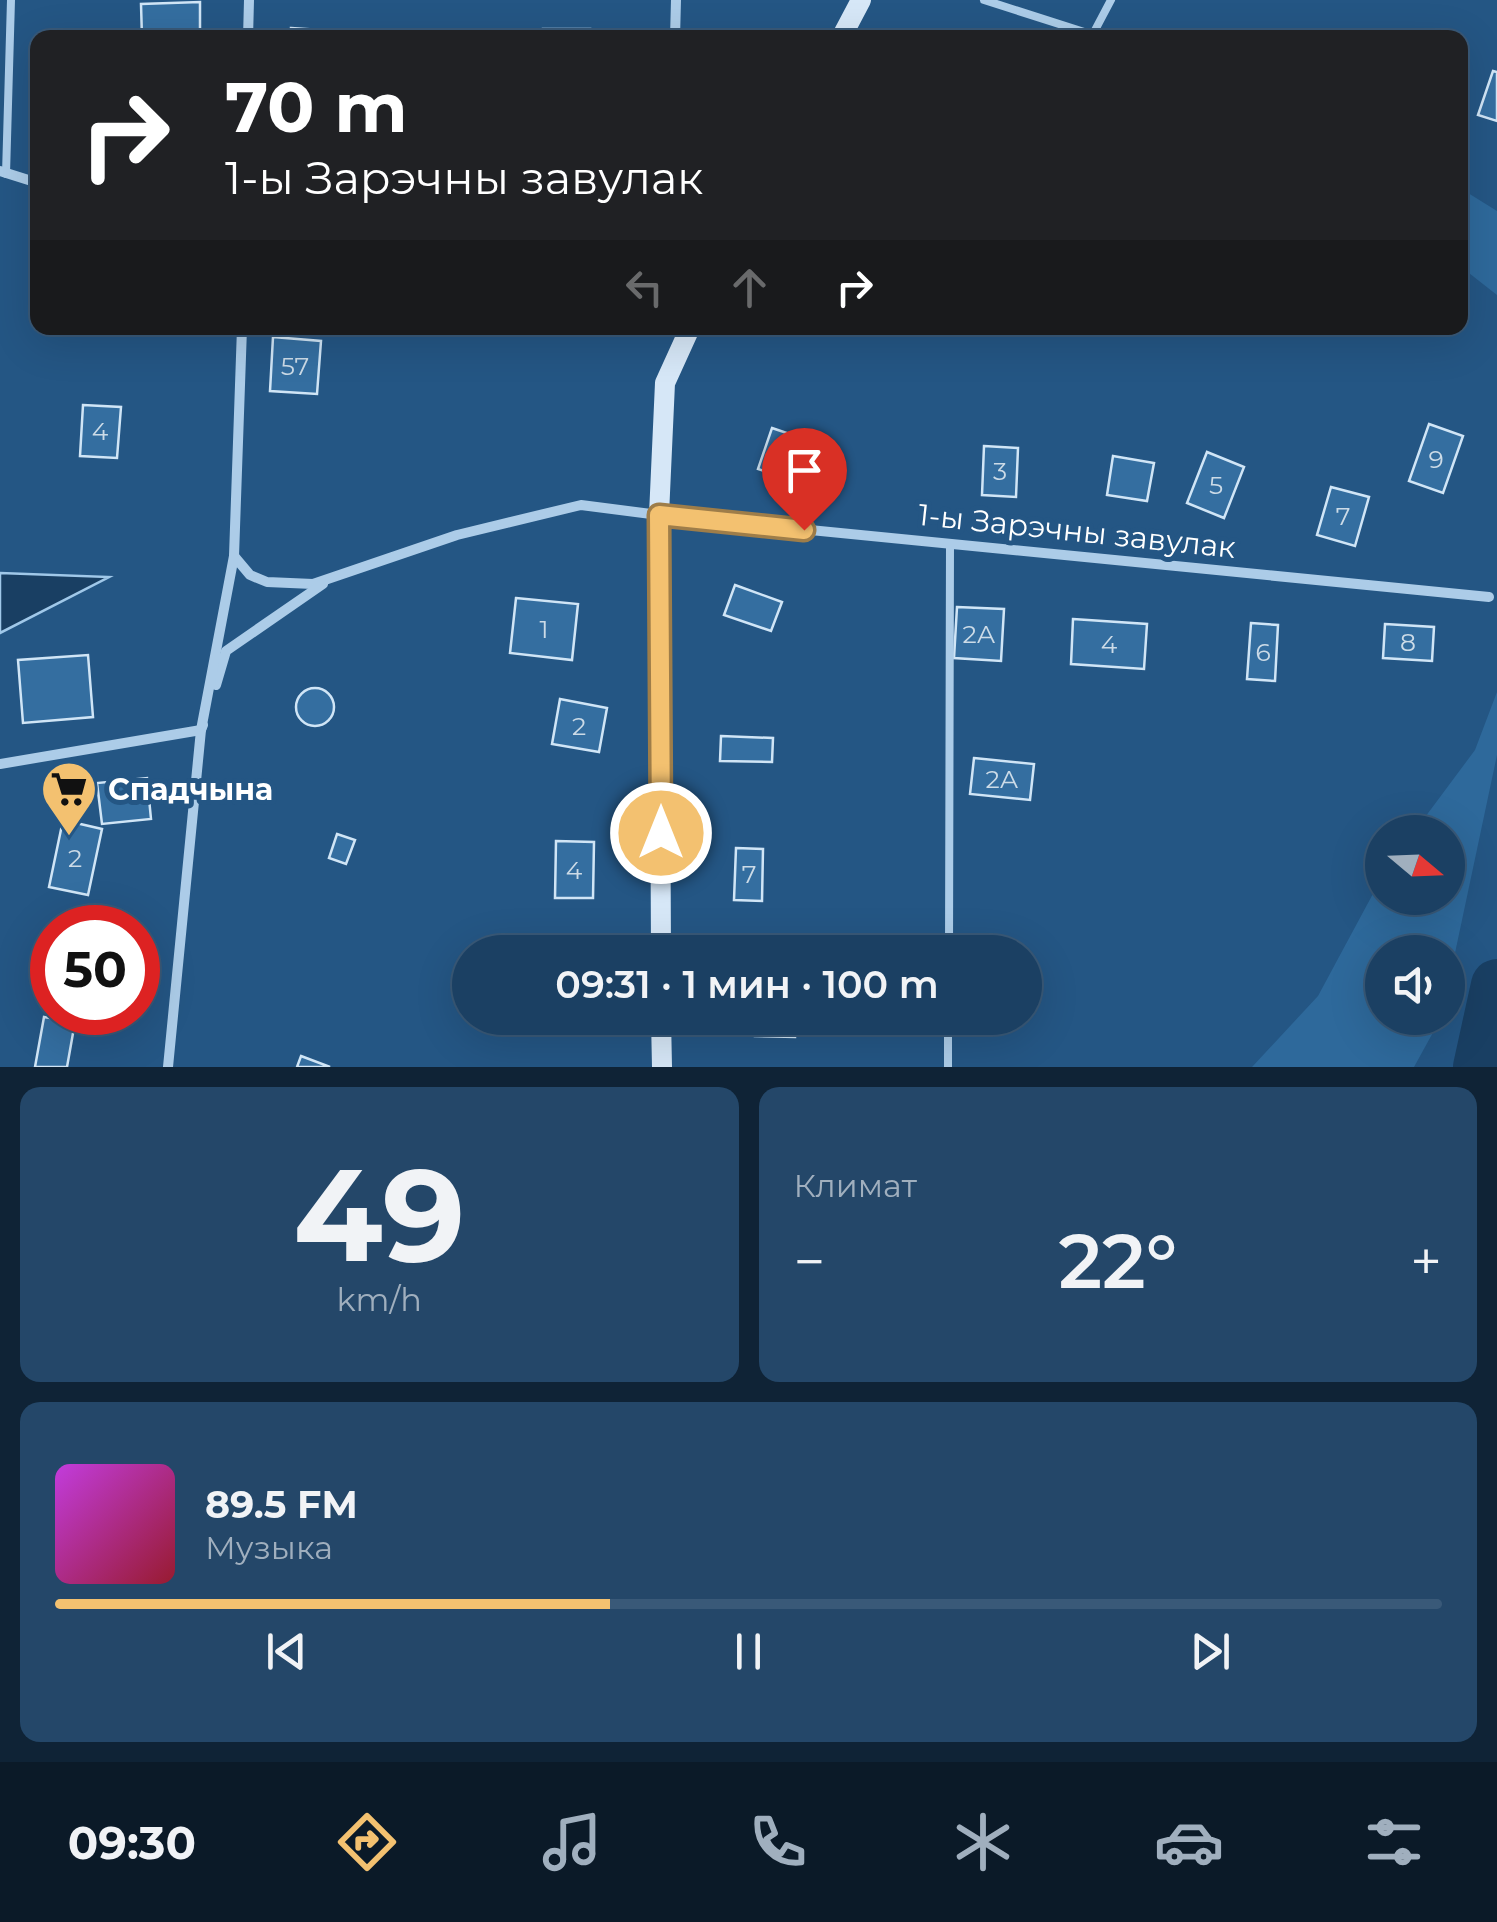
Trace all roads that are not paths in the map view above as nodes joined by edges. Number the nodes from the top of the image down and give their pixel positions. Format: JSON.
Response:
{"nodes":[{"id":1,"x":11,"y":0,"type":"edge"},
{"id":2,"x":249,"y":0,"type":"edge"},
{"id":3,"x":676,"y":0,"type":"edge"},
{"id":4,"x":861,"y":0,"type":"edge"},
{"id":5,"x":984,"y":0,"type":"edge"},
{"id":6,"x":1111,"y":0,"type":"edge"},
{"id":7,"x":248,"y":30,"type":"edge"},
{"id":8,"x":675,"y":30,"type":"edge"},
{"id":9,"x":845,"y":30,"type":"edge"},
{"id":10,"x":1079,"y":30,"type":"edge"},
{"id":11,"x":1100,"y":30,"type":"edge"},
{"id":12,"x":3,"y":173,"type":"edge"},
{"id":13,"x":30,"y":181,"type":"edge"},
{"id":14,"x":242,"y":335,"type":"edge"},
{"id":15,"x":687,"y":335,"type":"edge"},
{"id":16,"x":659,"y":515,"type":"junction"},
{"id":17,"x":950,"y":544,"type":"junction"},
{"id":18,"x":234,"y":556,"type":"junction"},
{"id":19,"x":328,"y":580,"type":"junction"},
{"id":20,"x":1489,"y":596,"type":"dead end"},
{"id":21,"x":202,"y":730,"type":"junction"},
{"id":22,"x":0,"y":764,"type":"edge"},
{"id":23,"x":661,"y":935,"type":"edge"},
{"id":24,"x":949,"y":935,"type":"edge"},
{"id":25,"x":662,"y":1035,"type":"edge"},
{"id":26,"x":948,"y":1035,"type":"edge"},
{"id":27,"x":168,"y":1067,"type":"edge"},
{"id":28,"x":662,"y":1067,"type":"edge"},
{"id":29,"x":948,"y":1067,"type":"edge"}],
"edges":[{"from":1,"to":12,"type":"lane"},
{"from":2,"to":7,"type":"street"},
{"from":3,"to":8,"type":"street"},
{"from":4,"to":9,"type":"main road"},
{"from":5,"to":10,"type":"lane"},
{"from":6,"to":11,"type":"lane"},
{"from":12,"to":13,"type":"street"},
{"from":14,"to":18,"type":"street"},
{"from":15,"to":16,"type":"main road"},
{"from":16,"to":17,"type":"street","name":"1-ы Зарэчны завулак"},
{"from":16,"to":19,"type":"street","name":"1-ы Зарэчны завулак"},
{"from":16,"to":23,"type":"main road"},
{"from":17,"to":20,"type":"street","name":"1-ы Зарэчны завулак"},
{"from":17,"to":24,"type":"lane"},
{"from":18,"to":19,"type":"street"},
{"from":18,"to":21,"type":"street"},
{"from":19,"to":21,"type":"street"},
{"from":21,"to":22,"type":"street"},
{"from":21,"to":27,"type":"street"},
{"from":25,"to":28,"type":"main road"},
{"from":26,"to":29,"type":"lane"}]}
